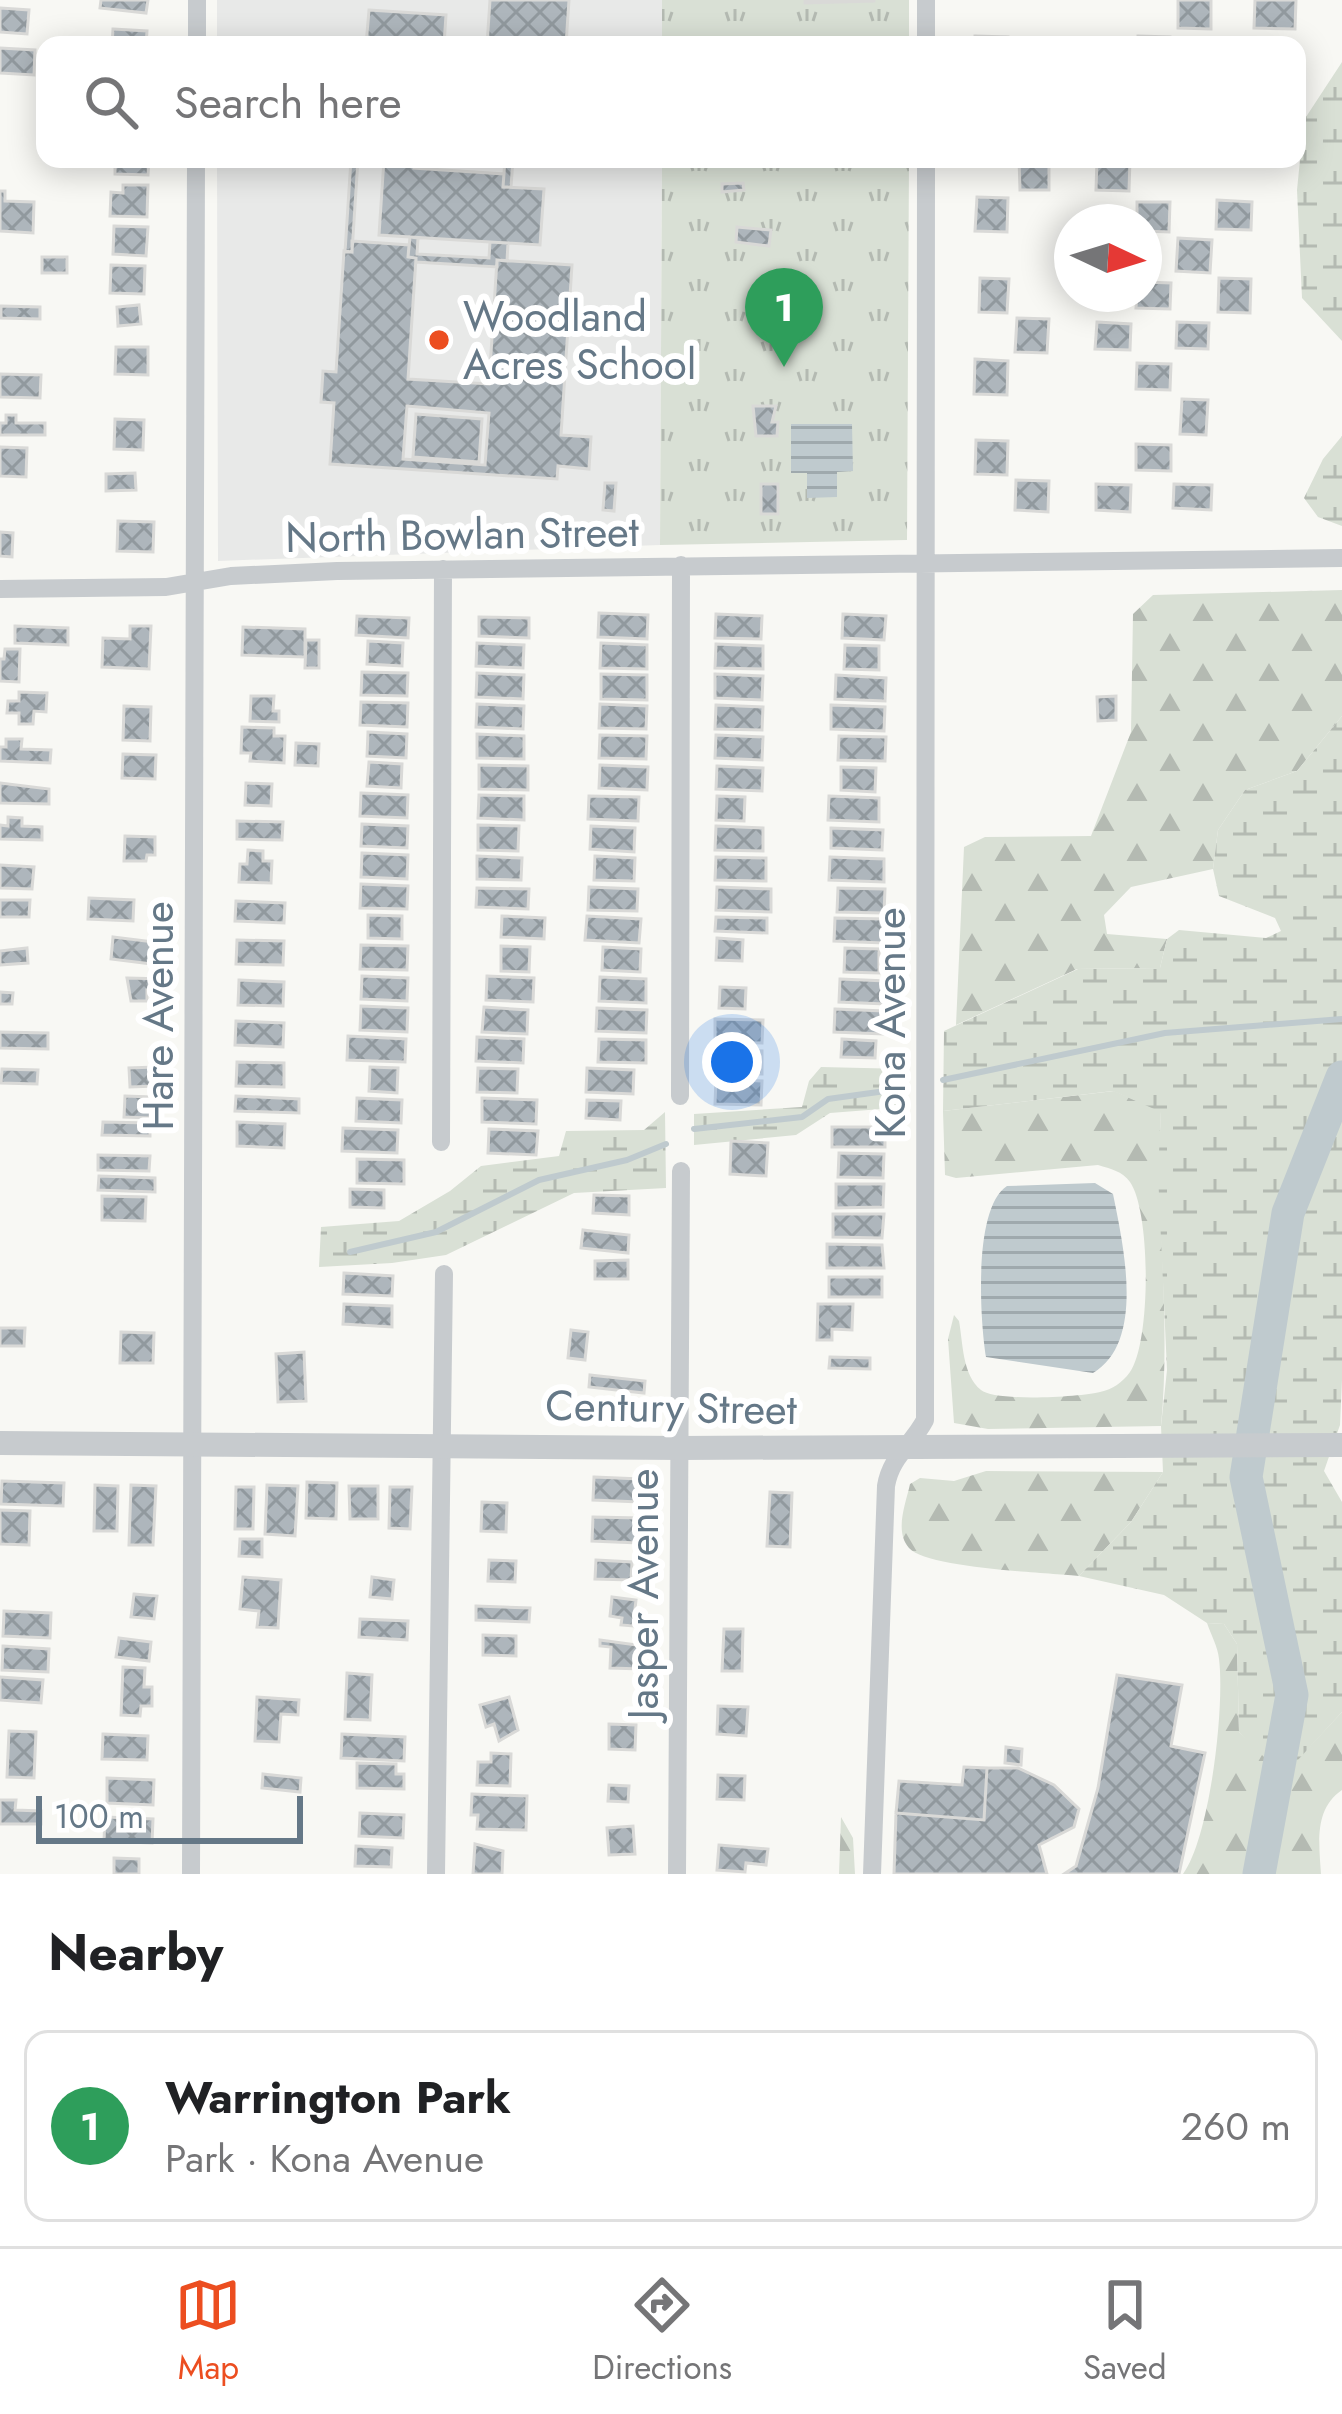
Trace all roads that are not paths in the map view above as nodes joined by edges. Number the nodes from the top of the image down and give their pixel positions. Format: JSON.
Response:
{"nodes":[{"id":1,"x":197,"y":0,"type":"edge"},
{"id":2,"x":926,"y":0,"type":"edge"},
{"id":3,"x":197,"y":36,"type":"edge"},
{"id":4,"x":926,"y":36,"type":"edge"},
{"id":5,"x":196,"y":168,"type":"edge"},
{"id":6,"x":926,"y":168,"type":"edge"},
{"id":7,"x":1342,"y":557,"type":"edge"},
{"id":8,"x":926,"y":564,"type":"junction"},
{"id":9,"x":681,"y":565,"type":"junction"},
{"id":10,"x":443,"y":568,"type":"junction"},
{"id":11,"x":194,"y":582,"type":"junction"},
{"id":12,"x":0,"y":589,"type":"edge"},
{"id":13,"x":680,"y":1096,"type":"dead end"},
{"id":14,"x":440,"y":1142,"type":"dead end"},
{"id":15,"x":680,"y":1171,"type":"dead end"},
{"id":16,"x":444,"y":1274,"type":"dead end"},
{"id":17,"x":194,"y":1442,"type":"junction"},
{"id":18,"x":0,"y":1443,"type":"edge"},
{"id":19,"x":441,"y":1444,"type":"junction"},
{"id":20,"x":1340,"y":1445,"type":"edge"},
{"id":21,"x":680,"y":1448,"type":"junction"},
{"id":22,"x":902,"y":1448,"type":"junction"},
{"id":23,"x":191,"y":1874,"type":"edge"},
{"id":24,"x":436,"y":1874,"type":"edge"},
{"id":25,"x":677,"y":1874,"type":"edge"},
{"id":26,"x":872,"y":1874,"type":"edge"}],
"edges":[{"from":1,"to":3,"type":"street"},
{"from":2,"to":4,"type":"street"},
{"from":5,"to":11,"type":"street","name":"Hare Avenue"},
{"from":6,"to":8,"type":"street","name":"Kona Avenue"},
{"from":7,"to":8,"type":"street","name":"North Bowlan Street"},
{"from":8,"to":9,"type":"street","name":"North Bowlan Street"},
{"from":8,"to":22,"type":"street","name":"Kona Avenue"},
{"from":9,"to":10,"type":"street","name":"North Bowlan Street"},
{"from":9,"to":13,"type":"street"},
{"from":10,"to":11,"type":"street","name":"North Bowlan Street"},
{"from":10,"to":14,"type":"street"},
{"from":11,"to":12,"type":"street","name":"North Bowlan Street"},
{"from":11,"to":17,"type":"street","name":"Hare Avenue"},
{"from":15,"to":21,"type":"street","name":"Jasper Avenue"},
{"from":16,"to":19,"type":"street"},
{"from":17,"to":18,"type":"street","name":"Century Street"},
{"from":17,"to":19,"type":"street","name":"Century Street"},
{"from":17,"to":23,"type":"street","name":"Hare Avenue"},
{"from":19,"to":21,"type":"street","name":"Century Street"},
{"from":19,"to":24,"type":"street"},
{"from":20,"to":22,"type":"street","name":"Century Street"},
{"from":21,"to":22,"type":"street","name":"Century Street"},
{"from":21,"to":25,"type":"street","name":"Jasper Avenue"},
{"from":22,"to":26,"type":"street","name":"Kona Avenue"}]}
